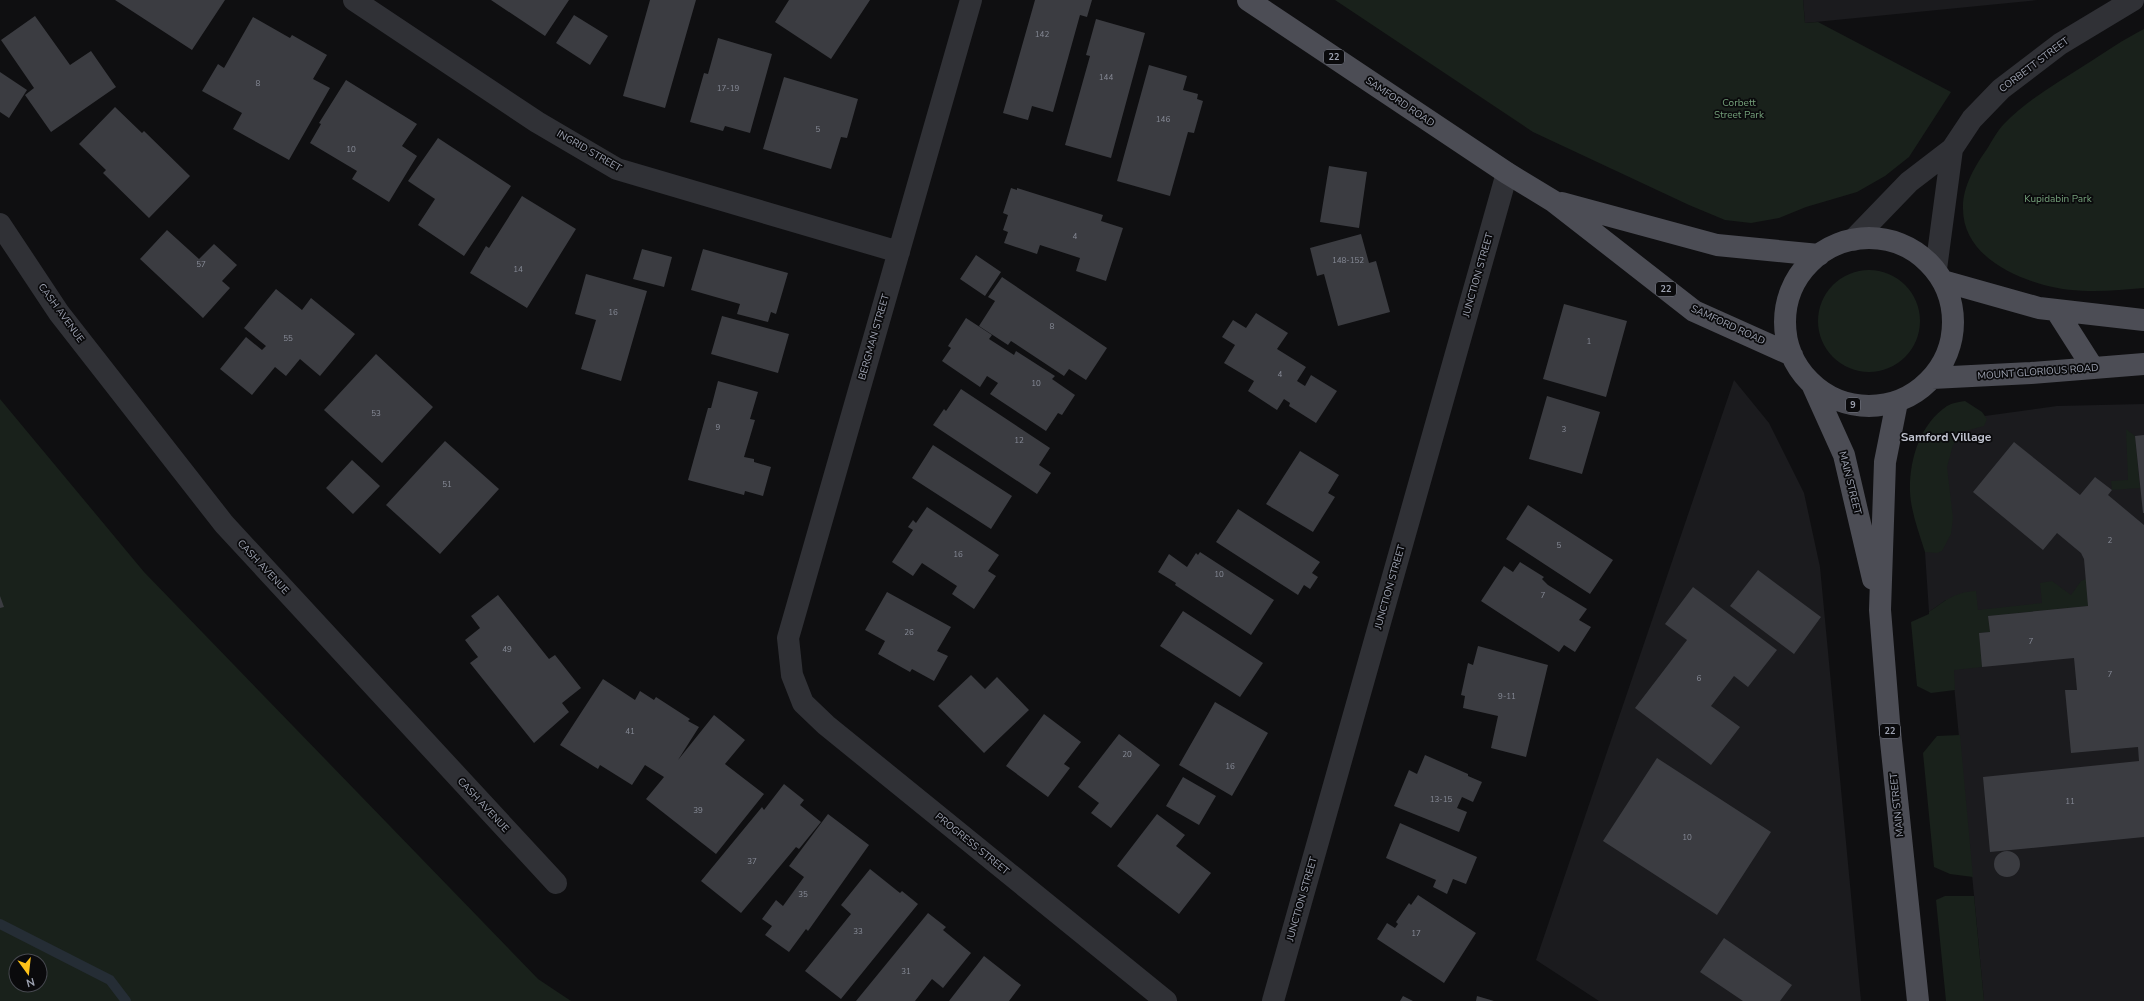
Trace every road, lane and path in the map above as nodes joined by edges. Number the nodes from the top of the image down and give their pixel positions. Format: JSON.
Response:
{"nodes":[{"id":1,"x":354,"y":0,"type":"edge"},
{"id":2,"x":970,"y":0,"type":"edge"},
{"id":3,"x":1248,"y":0,"type":"edge"},
{"id":4,"x":2133,"y":0,"type":"edge"},
{"id":5,"x":1952,"y":149,"type":"junction"},
{"id":6,"x":1507,"y":173,"type":"junction"},
{"id":7,"x":1553,"y":201,"type":"junction"},
{"id":8,"x":0,"y":224,"type":"edge"},
{"id":9,"x":1853,"y":240,"type":"junction"},
{"id":10,"x":899,"y":252,"type":"junction"},
{"id":11,"x":1819,"y":255,"type":"junction"},
{"id":12,"x":1939,"y":275,"type":"junction"},
{"id":13,"x":2056,"y":310,"type":"junction"},
{"id":14,"x":2144,"y":320,"type":"edge"},
{"id":15,"x":1792,"y":355,"type":"junction"},
{"id":16,"x":2144,"y":364,"type":"edge"},
{"id":17,"x":2093,"y":368,"type":"junction"},
{"id":18,"x":1932,"y":378,"type":"junction"},
{"id":19,"x":1812,"y":384,"type":"junction"},
{"id":20,"x":1897,"y":402,"type":"junction"},
{"id":21,"x":1880,"y":610,"type":"junction"},
{"id":22,"x":792,"y":675,"type":"joint"},
{"id":23,"x":556,"y":883,"type":"dead end"},
{"id":24,"x":1166,"y":1001,"type":"edge"},
{"id":25,"x":1273,"y":1001,"type":"edge"},
{"id":26,"x":1918,"y":1001,"type":"edge"}],
"edges":[{"from":1,"to":10,"type":"street","name":"INGRID STREET"},
{"from":2,"to":10,"type":"street","name":"BERGMAN STREET"},
{"from":3,"to":6,"type":"main road","name":"SAMFORD ROAD","number":"22"},
{"from":4,"to":5,"type":"street","name":"CORBETT STREET"},
{"from":5,"to":9,"type":"street","name":"CORBETT STREET"},
{"from":5,"to":12,"type":"street","name":"CORBETT STREET"},
{"from":6,"to":7,"type":"main road","name":"SAMFORD ROAD","number":"22"},
{"from":6,"to":25,"type":"street","name":"JUNCTION STREET"},
{"from":7,"to":11,"type":"main road","name":"SAMFORD ROAD","number":"22"},
{"from":7,"to":15,"type":"main road","name":"SAMFORD ROAD","number":"22"},
{"from":8,"to":23,"type":"street","name":"CASH AVENUE"},
{"from":9,"to":11,"type":"main road","number":"22"},
{"from":9,"to":12,"type":"main road","number":"22"},
{"from":10,"to":22,"type":"street","name":"BERGMAN STREET"},
{"from":11,"to":15,"type":"main road","number":"22"},
{"from":12,"to":13,"type":"main road"},
{"from":12,"to":18,"type":"main road","number":"22"},
{"from":13,"to":14,"type":"main road"},
{"from":13,"to":17,"type":"main road"},
{"from":15,"to":19,"type":"main road","number":"22"},
{"from":16,"to":17,"type":"main road","name":"MOUNT GLORIOUS ROAD"},
{"from":17,"to":18,"type":"main road","name":"MOUNT GLORIOUS ROAD"},
{"from":18,"to":20,"type":"main road","number":"22"},
{"from":19,"to":20,"type":"main road","number":"9"},
{"from":19,"to":21,"type":"main road","name":"MAIN STREET","number":"22"},
{"from":20,"to":21,"type":"main road","name":"MAIN STREET","number":"22"},
{"from":21,"to":26,"type":"main road","name":"MAIN STREET","number":"22"},
{"from":22,"to":24,"type":"street","name":"PROGRESS STREET"}]}
